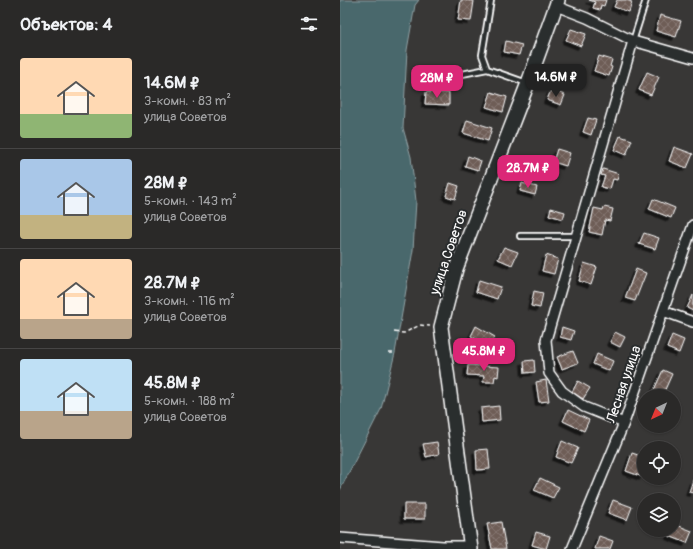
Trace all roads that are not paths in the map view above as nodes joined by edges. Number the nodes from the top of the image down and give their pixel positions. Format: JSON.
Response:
{"nodes":[{"id":1,"x":491,"y":0,"type":"edge"},
{"id":2,"x":646,"y":0,"type":"edge"},
{"id":3,"x":557,"y":3,"type":"edge"},
{"id":4,"x":633,"y":41,"type":"junction"},
{"id":5,"x":693,"y":58,"type":"edge"},
{"id":6,"x":487,"y":69,"type":"junction"},
{"id":7,"x":422,"y":82,"type":"dead end"},
{"id":8,"x":528,"y":83,"type":"junction"},
{"id":9,"x":693,"y":225,"type":"edge"},
{"id":10,"x":520,"y":236,"type":"dead end"},
{"id":11,"x":576,"y":236,"type":"junction"},
{"id":12,"x":663,"y":311,"type":"junction"},
{"id":13,"x":693,"y":322,"type":"edge"},
{"id":14,"x":624,"y":423,"type":"junction"},
{"id":15,"x":340,"y":538,"type":"edge"},
{"id":16,"x":471,"y":547,"type":"edge"},
{"id":17,"x":572,"y":549,"type":"edge"}],
"edges":[{"from":1,"to":6,"type":"lane"},
{"from":2,"to":4,"type":"lane"},
{"from":3,"to":4,"type":"street"},
{"from":3,"to":8,"type":"main road","name":"улица Советов"},
{"from":4,"to":5,"type":"street"},
{"from":4,"to":11,"type":"street"},
{"from":6,"to":7,"type":"lane"},
{"from":6,"to":8,"type":"lane"},
{"from":8,"to":16,"type":"main road","name":"улица Советов"},
{"from":9,"to":12,"type":"street","name":"Лесная улица"},
{"from":10,"to":11,"type":"lane"},
{"from":11,"to":14,"type":"street"},
{"from":12,"to":13,"type":"street"},
{"from":12,"to":14,"type":"street","name":"Лесная улица"},
{"from":14,"to":17,"type":"street","name":"Лесная улица"},
{"from":15,"to":16,"type":"street"}]}
